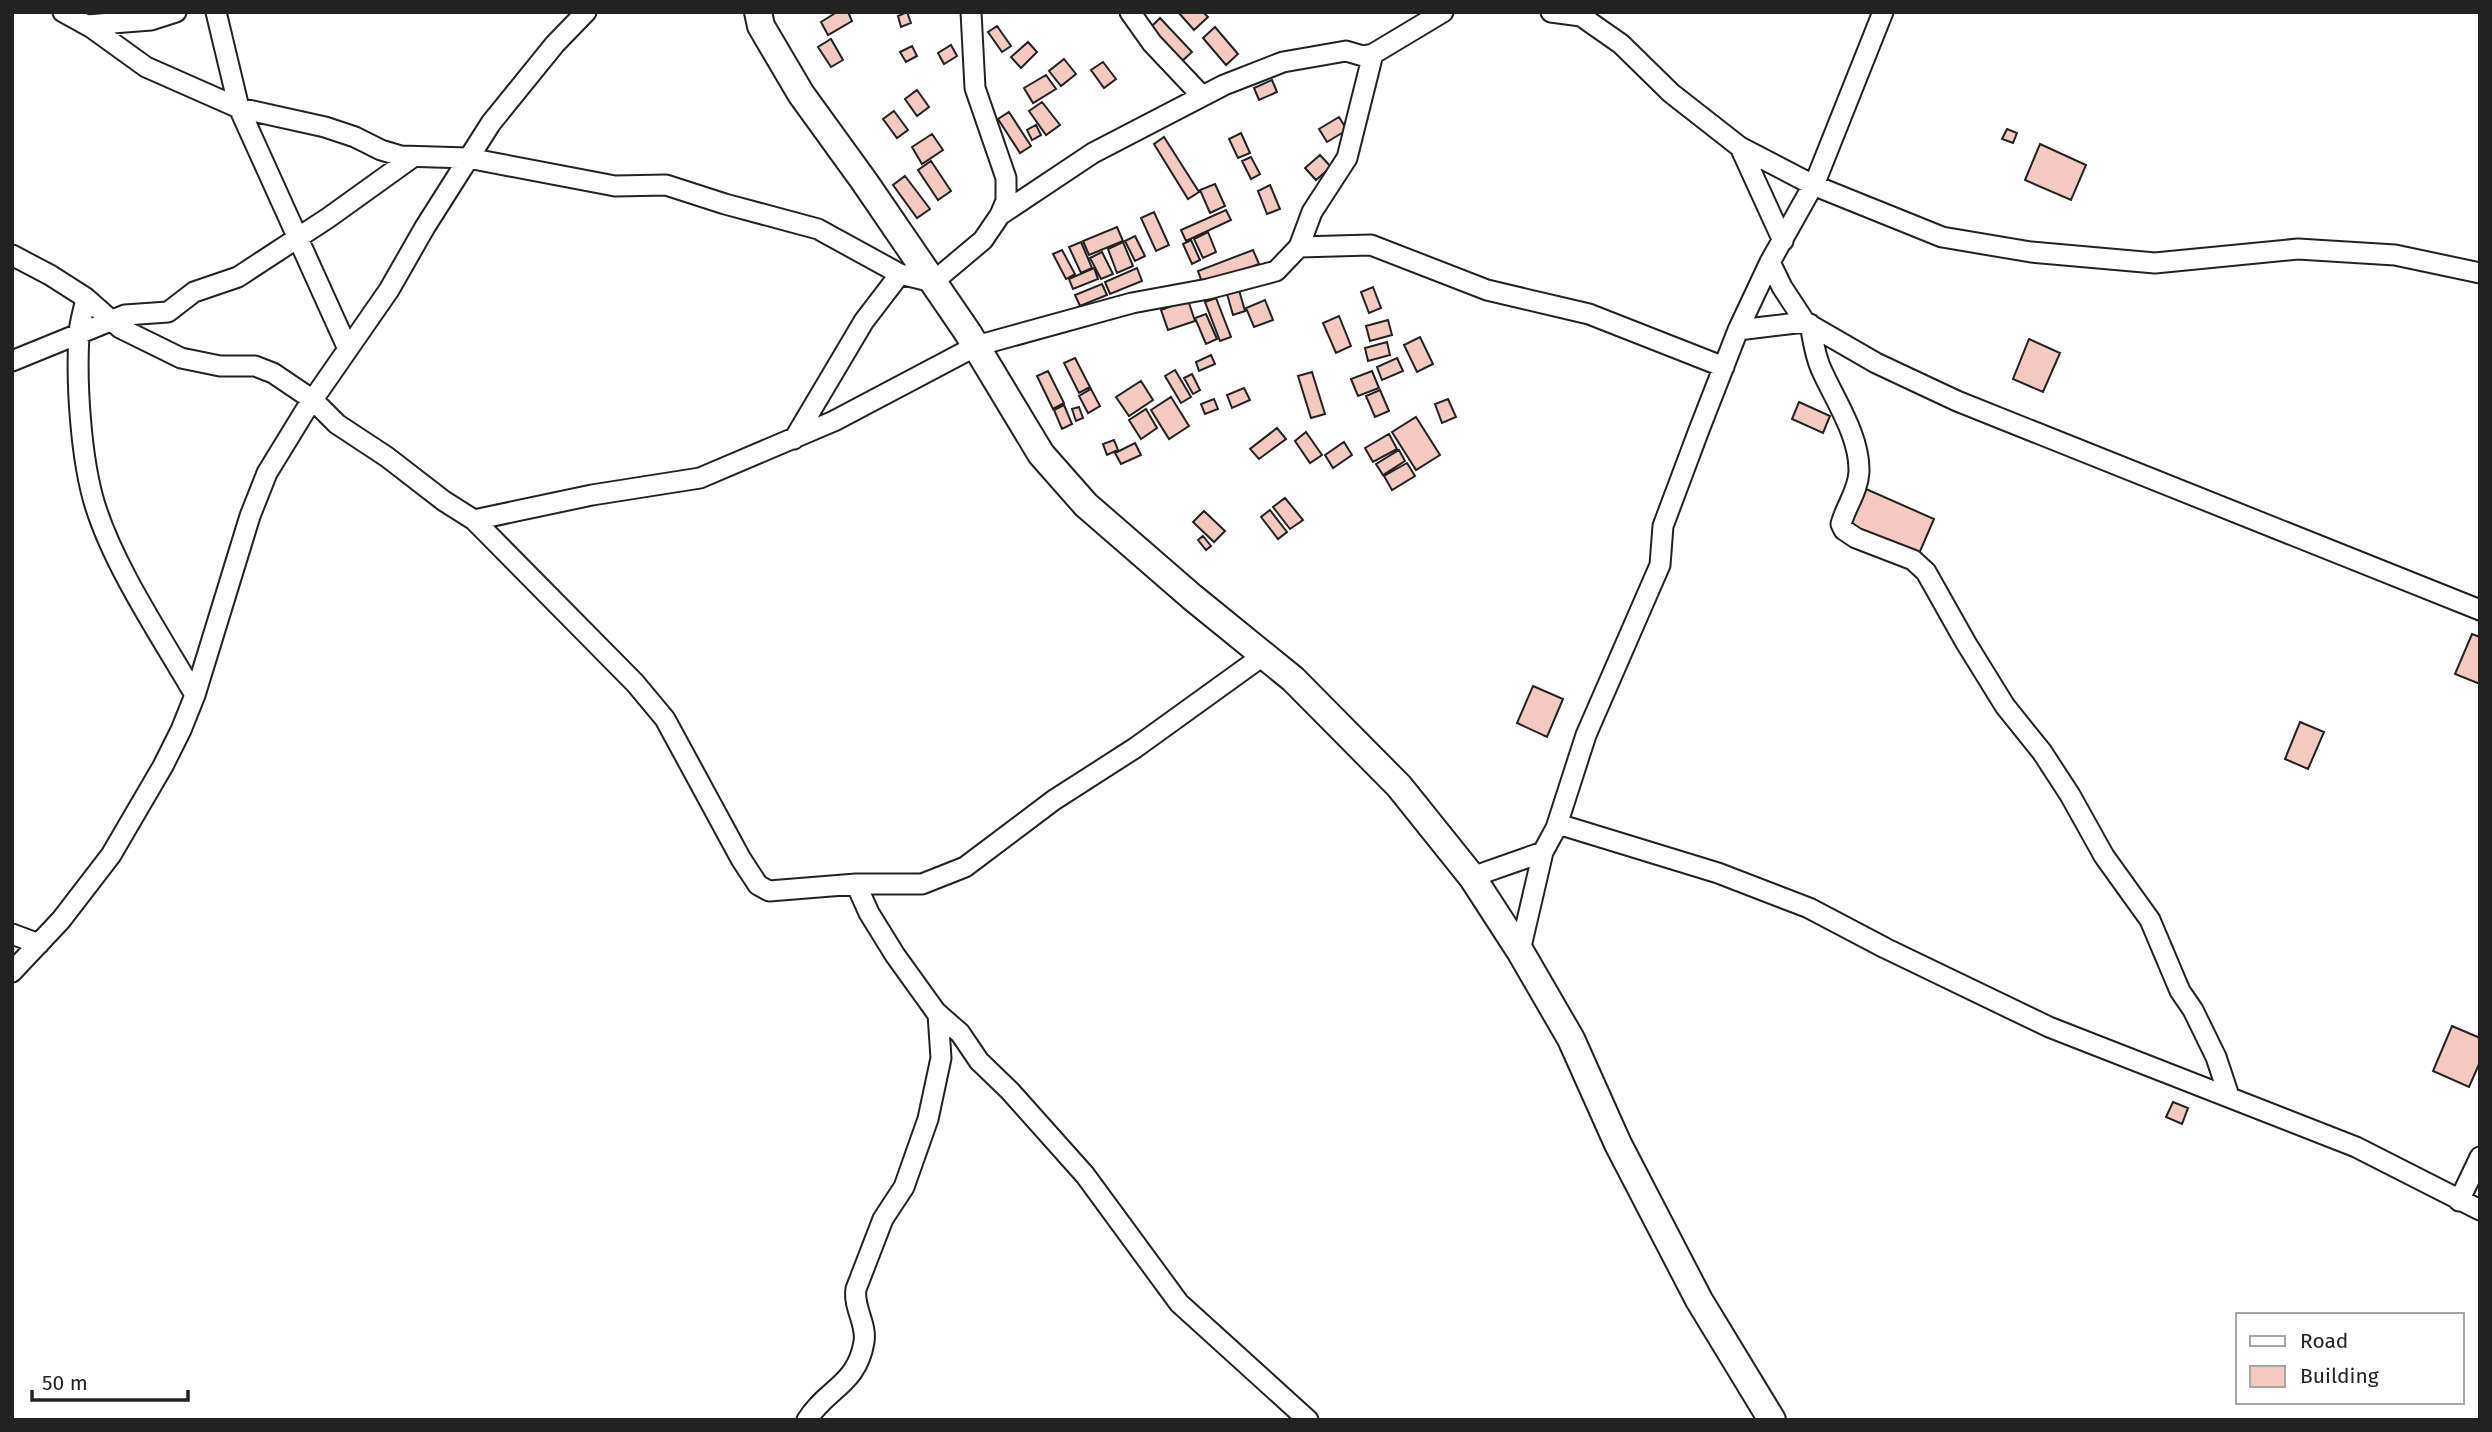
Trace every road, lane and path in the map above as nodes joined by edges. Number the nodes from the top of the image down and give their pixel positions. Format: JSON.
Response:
{"nodes":[{"id":1,"x":63,"y":12,"type":"edge"},
{"id":2,"x":176,"y":12,"type":"edge"},
{"id":3,"x":216,"y":12,"type":"edge"},
{"id":4,"x":586,"y":12,"type":"edge"},
{"id":5,"x":758,"y":12,"type":"edge"},
{"id":6,"x":971,"y":12,"type":"edge"},
{"id":7,"x":1130,"y":12,"type":"edge"},
{"id":8,"x":1443,"y":12,"type":"edge"},
{"id":9,"x":1552,"y":12,"type":"edge"},
{"id":10,"x":1883,"y":12,"type":"edge"},
{"id":11,"x":1584,"y":14,"type":"edge"},
{"id":12,"x":87,"y":25,"type":"junction"},
{"id":13,"x":1373,"y":54,"type":"junction"},
{"id":14,"x":1202,"y":96,"type":"junction"},
{"id":15,"x":239,"y":108,"type":"junction"},
{"id":16,"x":1740,"y":147,"type":"junction"},
{"id":17,"x":413,"y":157,"type":"junction"},
{"id":18,"x":468,"y":159,"type":"junction"},
{"id":19,"x":1813,"y":185,"type":"junction"},
{"id":20,"x":1000,"y":215,"type":"junction"},
{"id":21,"x":297,"y":238,"type":"junction"},
{"id":22,"x":1783,"y":241,"type":"junction"},
{"id":23,"x":1299,"y":247,"type":"junction"},
{"id":24,"x":12,"y":255,"type":"edge"},
{"id":25,"x":1770,"y":262,"type":"junction"},
{"id":26,"x":2480,"y":273,"type":"edge"},
{"id":27,"x":900,"y":274,"type":"junction"},
{"id":28,"x":933,"y":282,"type":"junction"},
{"id":29,"x":86,"y":298,"type":"junction"},
{"id":30,"x":110,"y":321,"type":"junction"},
{"id":31,"x":1808,"y":323,"type":"junction"},
{"id":32,"x":1738,"y":330,"type":"junction"},
{"id":33,"x":79,"y":334,"type":"junction"},
{"id":34,"x":976,"y":346,"type":"junction"},
{"id":35,"x":348,"y":349,"type":"junction"},
{"id":36,"x":12,"y":361,"type":"edge"},
{"id":37,"x":1724,"y":366,"type":"junction"},
{"id":38,"x":313,"y":400,"type":"junction"},
{"id":39,"x":794,"y":439,"type":"junction"},
{"id":40,"x":474,"y":520,"type":"junction"},
{"id":41,"x":2480,"y":610,"type":"edge"},
{"id":42,"x":1264,"y":655,"type":"junction"},
{"id":43,"x":195,"y":695,"type":"junction"},
{"id":44,"x":1558,"y":824,"type":"junction"},
{"id":45,"x":1543,"y":852,"type":"junction"},
{"id":46,"x":1472,"y":877,"type":"junction"},
{"id":47,"x":856,"y":884,"type":"junction"},
{"id":48,"x":12,"y":934,"type":"edge"},
{"id":49,"x":39,"y":944,"type":"junction"},
{"id":50,"x":1520,"y":951,"type":"junction"},
{"id":51,"x":12,"y":972,"type":"edge"},
{"id":52,"x":937,"y":1014,"type":"junction"},
{"id":53,"x":2229,"y":1096,"type":"junction"},
{"id":54,"x":2480,"y":1157,"type":"edge"},
{"id":55,"x":2459,"y":1201,"type":"junction"},
{"id":56,"x":2480,"y":1210,"type":"edge"},
{"id":57,"x":807,"y":1420,"type":"edge"},
{"id":58,"x":1308,"y":1420,"type":"edge"},
{"id":59,"x":1772,"y":1420,"type":"edge"}],
"edges":[{"from":1,"to":12,"type":"street"},
{"from":2,"to":12,"type":"street"},
{"from":3,"to":15,"type":"street"},
{"from":4,"to":18,"type":"street"},
{"from":5,"to":28,"type":"street"},
{"from":6,"to":20,"type":"street"},
{"from":7,"to":14,"type":"street"},
{"from":8,"to":13,"type":"street"},
{"from":9,"to":11,"type":"street"},
{"from":10,"to":19,"type":"street"},
{"from":11,"to":16,"type":"street"},
{"from":12,"to":15,"type":"street"},
{"from":13,"to":14,"type":"street"},
{"from":13,"to":23,"type":"street"},
{"from":14,"to":20,"type":"street"},
{"from":15,"to":17,"type":"street"},
{"from":15,"to":21,"type":"street"},
{"from":16,"to":19,"type":"street"},
{"from":16,"to":22,"type":"street"},
{"from":17,"to":18,"type":"street"},
{"from":17,"to":21,"type":"street"},
{"from":18,"to":27,"type":"street"},
{"from":18,"to":35,"type":"street"},
{"from":19,"to":22,"type":"street"},
{"from":19,"to":26,"type":"street"},
{"from":20,"to":28,"type":"street"},
{"from":21,"to":30,"type":"street"},
{"from":21,"to":35,"type":"street"},
{"from":22,"to":25,"type":"street"},
{"from":23,"to":34,"type":"street"},
{"from":23,"to":37,"type":"street"},
{"from":24,"to":29,"type":"street"},
{"from":25,"to":31,"type":"street"},
{"from":25,"to":32,"type":"street"},
{"from":27,"to":28,"type":"street"},
{"from":27,"to":39,"type":"street"},
{"from":28,"to":34,"type":"street"},
{"from":29,"to":30,"type":"street"},
{"from":29,"to":33,"type":"street"},
{"from":30,"to":33,"type":"street"},
{"from":30,"to":38,"type":"street"},
{"from":31,"to":32,"type":"street"},
{"from":31,"to":41,"type":"street"},
{"from":31,"to":53,"type":"street"},
{"from":32,"to":37,"type":"street"},
{"from":33,"to":36,"type":"street"},
{"from":33,"to":43,"type":"street"},
{"from":34,"to":39,"type":"street"},
{"from":34,"to":42,"type":"street"},
{"from":35,"to":38,"type":"street"},
{"from":37,"to":44,"type":"street"},
{"from":38,"to":40,"type":"street"},
{"from":38,"to":43,"type":"street"},
{"from":39,"to":40,"type":"street"},
{"from":40,"to":47,"type":"street"},
{"from":42,"to":46,"type":"street"},
{"from":42,"to":47,"type":"street"},
{"from":43,"to":49,"type":"street"},
{"from":44,"to":45,"type":"street"},
{"from":44,"to":53,"type":"street"},
{"from":45,"to":46,"type":"street"},
{"from":45,"to":50,"type":"street"},
{"from":46,"to":50,"type":"street"},
{"from":47,"to":52,"type":"street"},
{"from":48,"to":49,"type":"street"},
{"from":49,"to":51,"type":"street"},
{"from":50,"to":59,"type":"street"},
{"from":52,"to":57,"type":"street"},
{"from":52,"to":58,"type":"street"},
{"from":53,"to":55,"type":"street"},
{"from":54,"to":55,"type":"street"},
{"from":55,"to":56,"type":"street"}]}
